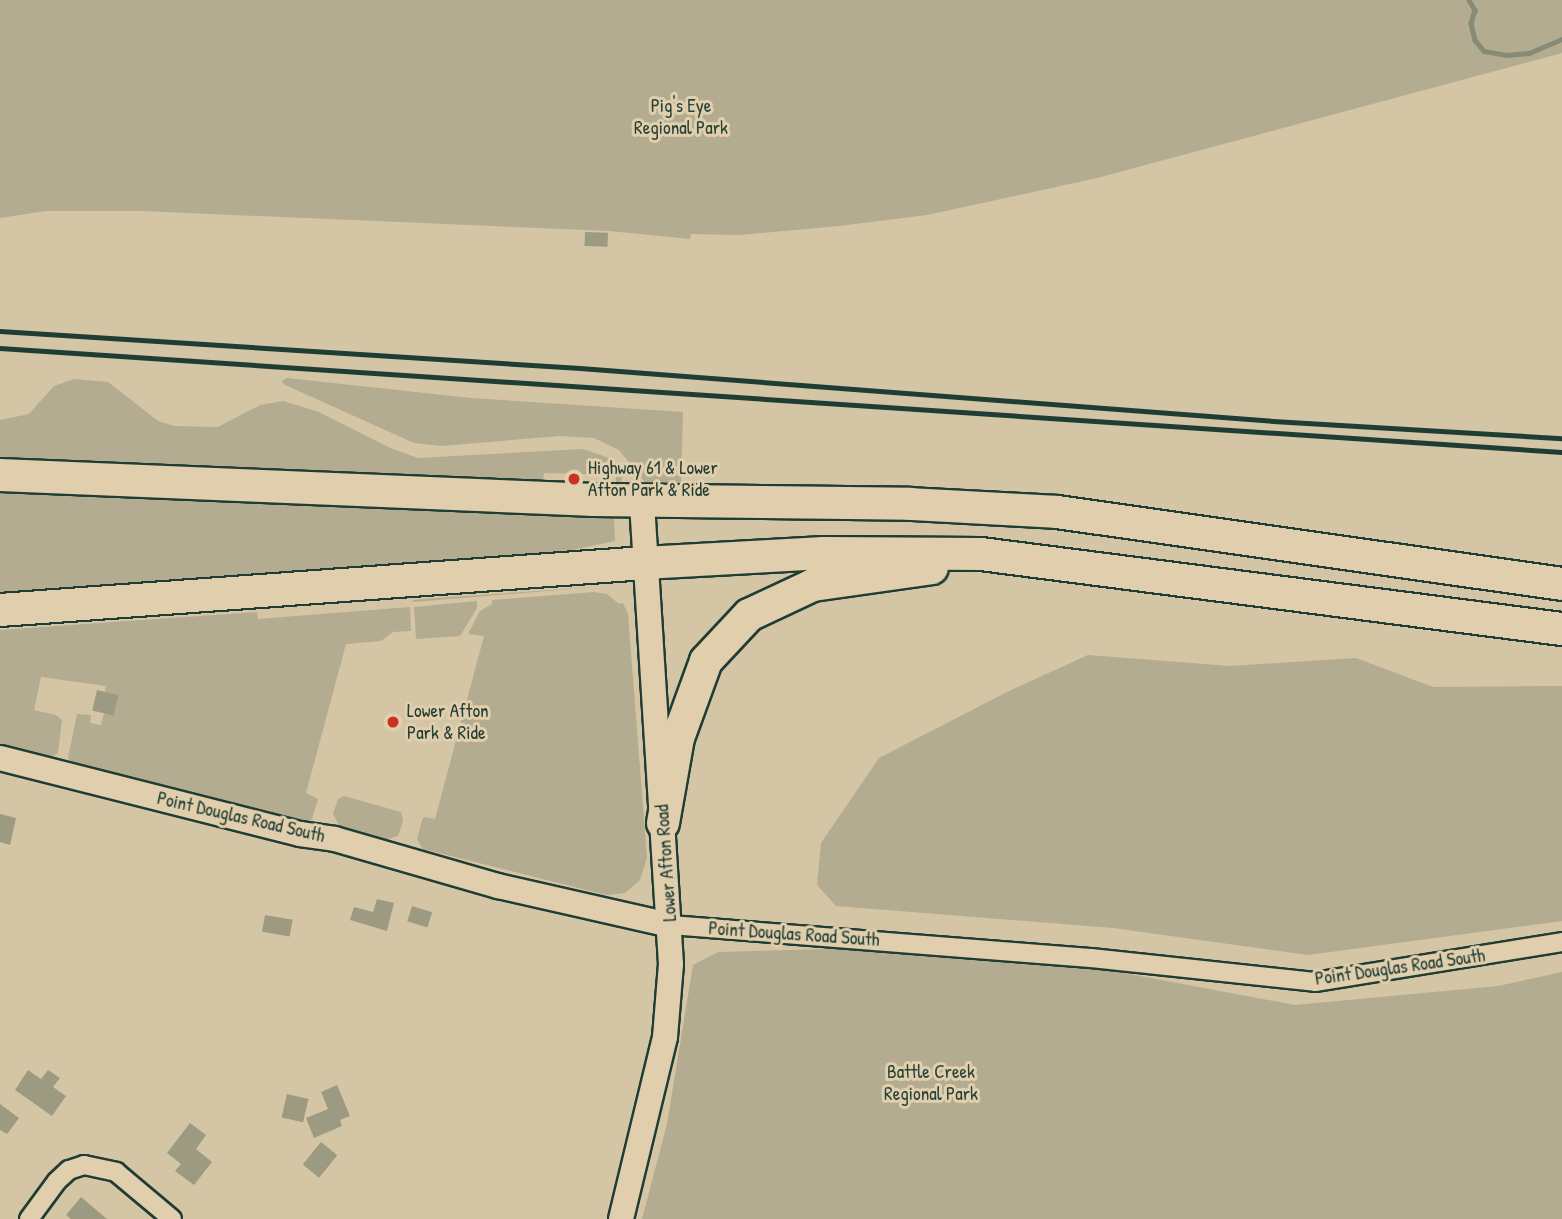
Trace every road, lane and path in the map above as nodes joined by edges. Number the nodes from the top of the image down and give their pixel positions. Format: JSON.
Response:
{"nodes":[{"id":1,"x":0,"y":475,"type":"edge"},
{"id":2,"x":642,"y":501,"type":"junction"},
{"id":3,"x":981,"y":554,"type":"junction"},
{"id":4,"x":644,"y":563,"type":"junction"},
{"id":5,"x":1562,"y":584,"type":"edge"},
{"id":6,"x":0,"y":610,"type":"edge"},
{"id":7,"x":1562,"y":629,"type":"edge"},
{"id":8,"x":0,"y":758,"type":"edge"},
{"id":9,"x":663,"y":823,"type":"junction"},
{"id":10,"x":670,"y":925,"type":"junction"},
{"id":11,"x":1562,"y":942,"type":"edge"},
{"id":12,"x":29,"y":1219,"type":"edge"},
{"id":13,"x":172,"y":1219,"type":"edge"},
{"id":14,"x":621,"y":1219,"type":"edge"}],
"edges":[{"from":1,"to":2,"type":"highway"},
{"from":2,"to":4,"type":"main road","name":"Lower Afton Road"},
{"from":2,"to":5,"type":"highway"},
{"from":3,"to":4,"type":"highway"},
{"from":3,"to":7,"type":"highway"},
{"from":3,"to":9,"type":"highway"},
{"from":4,"to":6,"type":"highway"},
{"from":4,"to":9,"type":"main road","name":"Lower Afton Road"},
{"from":8,"to":10,"type":"main road","name":"Point Douglas Road South"},
{"from":9,"to":10,"type":"main road","name":"Lower Afton Road"},
{"from":10,"to":11,"type":"street","name":"Point Douglas Road South"},
{"from":10,"to":14,"type":"main road","name":"Lower Afton Road"},
{"from":12,"to":13,"type":"street"}]}
